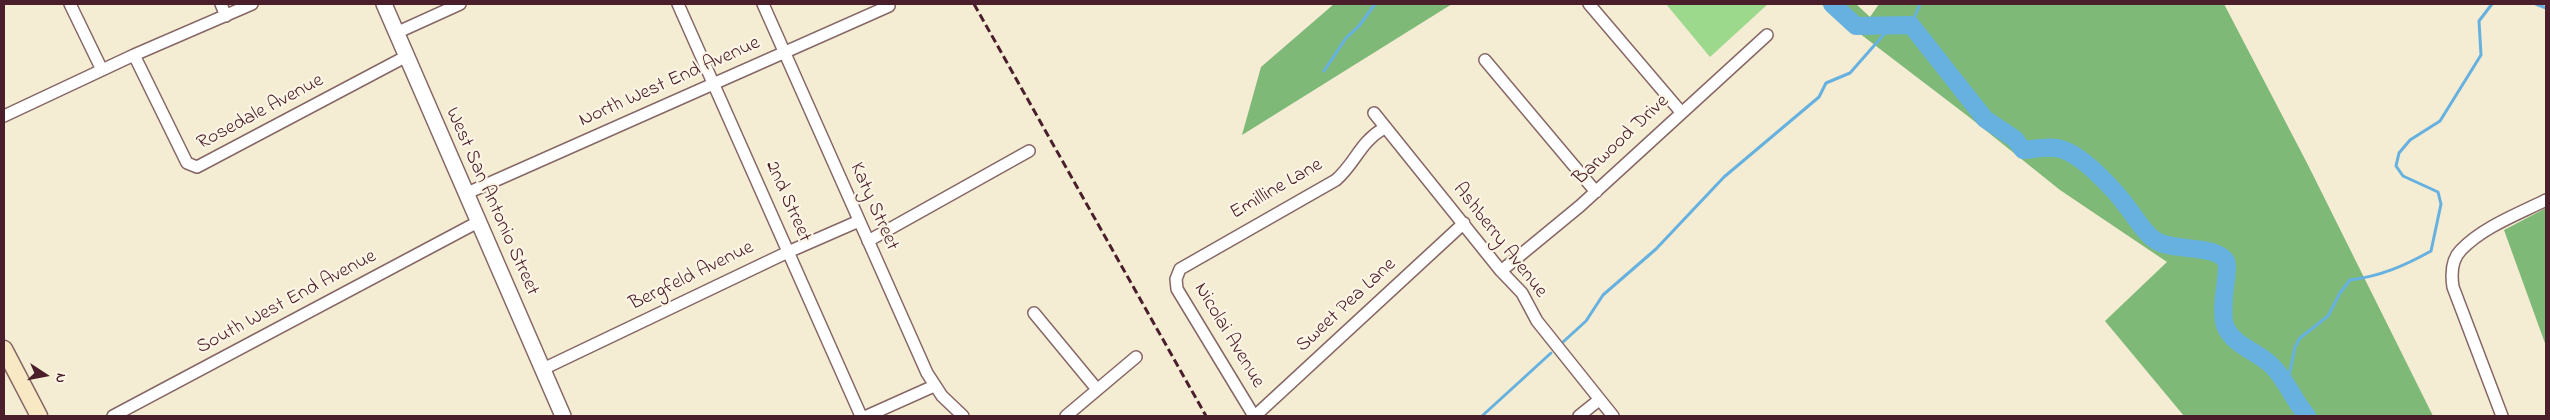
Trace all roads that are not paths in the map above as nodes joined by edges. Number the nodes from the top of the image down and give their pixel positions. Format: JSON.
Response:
{"nodes":[{"id":1,"x":70,"y":4,"type":"edge"},
{"id":2,"x":221,"y":4,"type":"edge"},
{"id":3,"x":252,"y":4,"type":"edge"},
{"id":4,"x":384,"y":4,"type":"edge"},
{"id":5,"x":460,"y":4,"type":"edge"},
{"id":6,"x":678,"y":4,"type":"edge"},
{"id":7,"x":763,"y":4,"type":"edge"},
{"id":8,"x":1589,"y":4,"type":"edge"},
{"id":9,"x":889,"y":6,"type":"dead end"},
{"id":10,"x":226,"y":16,"type":"junction"},
{"id":11,"x":396,"y":33,"type":"junction"},
{"id":12,"x":1767,"y":35,"type":"dead end"},
{"id":13,"x":786,"y":53,"type":"junction"},
{"id":14,"x":134,"y":55,"type":"junction"},
{"id":15,"x":405,"y":57,"type":"junction"},
{"id":16,"x":1485,"y":60,"type":"dead end"},
{"id":17,"x":102,"y":70,"type":"junction"},
{"id":18,"x":714,"y":84,"type":"junction"},
{"id":19,"x":1681,"y":112,"type":"junction"},
{"id":20,"x":1374,"y":113,"type":"dead end"},
{"id":21,"x":4,"y":116,"type":"edge"},
{"id":22,"x":1384,"y":128,"type":"junction"},
{"id":23,"x":1028,"y":151,"type":"dead end"},
{"id":24,"x":1596,"y":192,"type":"junction"},
{"id":25,"x":466,"y":194,"type":"junction"},
{"id":26,"x":2546,"y":200,"type":"edge"},
{"id":27,"x":859,"y":221,"type":"junction"},
{"id":28,"x":478,"y":222,"type":"junction"},
{"id":29,"x":1464,"y":223,"type":"junction"},
{"id":30,"x":868,"y":241,"type":"junction"},
{"id":31,"x":788,"y":252,"type":"junction"},
{"id":32,"x":1501,"y":271,"type":"junction"},
{"id":33,"x":1178,"y":273,"type":"joint"},
{"id":34,"x":1034,"y":313,"type":"dead end"},
{"id":35,"x":4,"y":349,"type":"edge"},
{"id":36,"x":1136,"y":357,"type":"dead end"},
{"id":37,"x":543,"y":369,"type":"junction"},
{"id":38,"x":934,"y":386,"type":"junction"},
{"id":39,"x":1096,"y":388,"type":"junction"},
{"id":40,"x":1600,"y":400,"type":"junction"},
{"id":41,"x":39,"y":416,"type":"edge"},
{"id":42,"x":114,"y":416,"type":"edge"},
{"id":43,"x":563,"y":416,"type":"edge"},
{"id":44,"x":861,"y":416,"type":"edge"},
{"id":45,"x":867,"y":416,"type":"edge"},
{"id":46,"x":963,"y":416,"type":"edge"},
{"id":47,"x":1066,"y":416,"type":"edge"},
{"id":48,"x":1255,"y":416,"type":"edge"},
{"id":49,"x":1579,"y":416,"type":"edge"},
{"id":50,"x":1613,"y":416,"type":"edge"},
{"id":51,"x":2502,"y":416,"type":"edge"}],
"edges":[{"from":1,"to":17,"type":"street"},
{"from":2,"to":10,"type":"street"},
{"from":3,"to":10,"type":"street"},
{"from":4,"to":11,"type":"street","name":"West San Antonio Street"},
{"from":5,"to":11,"type":"street"},
{"from":6,"to":18,"type":"street","name":"2nd Street"},
{"from":7,"to":13,"type":"street","name":"Katy Street"},
{"from":8,"to":19,"type":"street"},
{"from":9,"to":13,"type":"street","name":"North West End Avenue"},
{"from":10,"to":14,"type":"street"},
{"from":11,"to":15,"type":"street","name":"West San Antonio Street"},
{"from":12,"to":19,"type":"street","name":"Barwood Drive"},
{"from":13,"to":18,"type":"street","name":"North West End Avenue"},
{"from":13,"to":27,"type":"street","name":"Katy Street"},
{"from":14,"to":15,"type":"street","name":"Rosedale Avenue"},
{"from":14,"to":17,"type":"street"},
{"from":15,"to":25,"type":"street","name":"West San Antonio Street"},
{"from":16,"to":24,"type":"street"},
{"from":17,"to":21,"type":"street"},
{"from":18,"to":25,"type":"street","name":"North West End Avenue"},
{"from":18,"to":31,"type":"street","name":"2nd Street"},
{"from":19,"to":24,"type":"street","name":"Barwood Drive"},
{"from":20,"to":22,"type":"street","name":"Ashberry Avenue"},
{"from":22,"to":29,"type":"street","name":"Ashberry Avenue"},
{"from":22,"to":33,"type":"street","name":"Emilline Lane"},
{"from":23,"to":30,"type":"street"},
{"from":24,"to":32,"type":"street","name":"Barwood Drive"},
{"from":25,"to":28,"type":"street","name":"West San Antonio Street"},
{"from":26,"to":51,"type":"street"},
{"from":27,"to":30,"type":"street","name":"Katy Street"},
{"from":27,"to":31,"type":"street","name":"Bergfeld Avenue"},
{"from":28,"to":37,"type":"street","name":"West San Antonio Street"},
{"from":28,"to":42,"type":"street","name":"South West End Avenue"},
{"from":29,"to":32,"type":"street","name":"Ashberry Avenue"},
{"from":29,"to":48,"type":"street","name":"Sweet Pea Lane"},
{"from":30,"to":38,"type":"street","name":"Katy Street"},
{"from":31,"to":37,"type":"street","name":"Bergfeld Avenue"},
{"from":31,"to":44,"type":"street","name":"2nd Street"},
{"from":32,"to":40,"type":"street","name":"Ashberry Avenue"},
{"from":33,"to":48,"type":"street","name":"Nicolai Avenue"},
{"from":34,"to":39,"type":"street"},
{"from":35,"to":41,"type":"main road"},
{"from":36,"to":39,"type":"street"},
{"from":37,"to":43,"type":"street","name":"West San Antonio Street"},
{"from":38,"to":45,"type":"street"},
{"from":38,"to":46,"type":"street","name":"Katy Street"},
{"from":39,"to":47,"type":"street"},
{"from":40,"to":49,"type":"street"},
{"from":40,"to":50,"type":"street","name":"Ashberry Avenue"}]}
